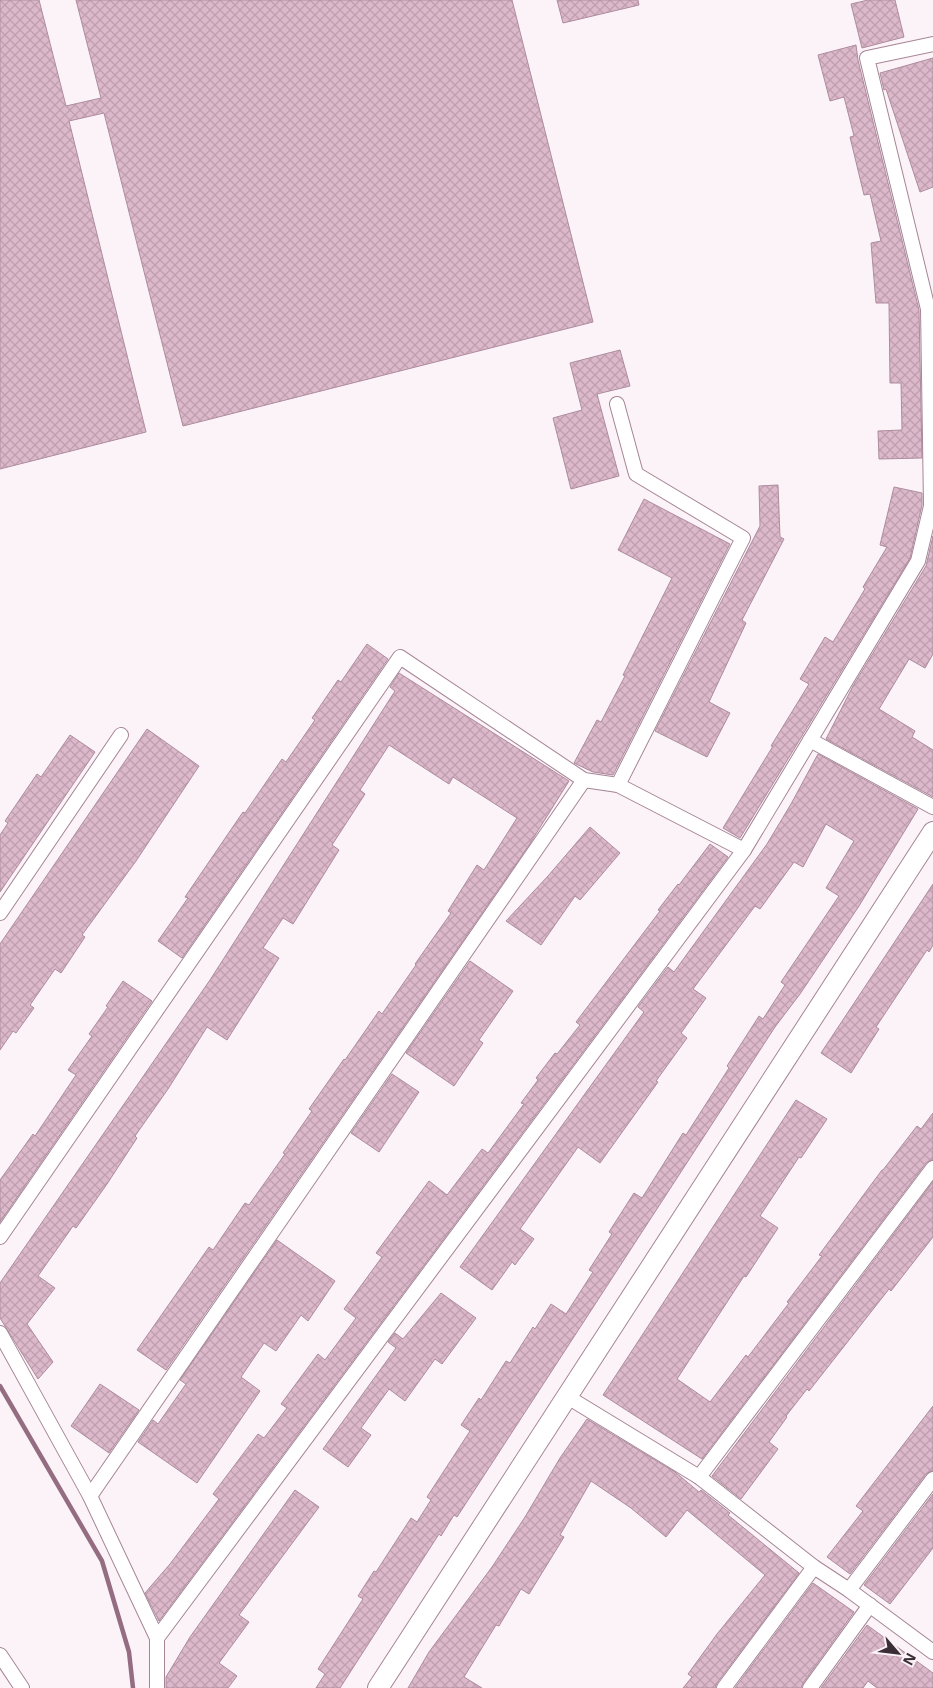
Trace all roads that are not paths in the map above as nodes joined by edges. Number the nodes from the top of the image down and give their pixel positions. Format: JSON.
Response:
{"nodes":[{"id":1,"x":933,"y":44,"type":"edge"},
{"id":2,"x":617,"y":404,"type":"dead end"},
{"id":3,"x":121,"y":735,"type":"dead end"},
{"id":4,"x":810,"y":740,"type":"junction"},
{"id":5,"x":584,"y":780,"type":"junction"},
{"id":6,"x":618,"y":785,"type":"junction"},
{"id":7,"x":933,"y":807,"type":"edge"},
{"id":8,"x":933,"y":832,"type":"edge"},
{"id":9,"x":744,"y":850,"type":"junction"},
{"id":10,"x":0,"y":913,"type":"edge"},
{"id":11,"x":933,"y":1168,"type":"edge"},
{"id":12,"x":0,"y":1237,"type":"edge"},
{"id":13,"x":0,"y":1332,"type":"edge"},
{"id":14,"x":566,"y":1396,"type":"junction"},
{"id":15,"x":699,"y":1477,"type":"junction"},
{"id":16,"x":933,"y":1479,"type":"edge"},
{"id":17,"x":90,"y":1496,"type":"junction"},
{"id":18,"x":814,"y":1567,"type":"junction"},
{"id":19,"x":849,"y":1590,"type":"junction"},
{"id":20,"x":870,"y":1606,"type":"junction"},
{"id":21,"x":157,"y":1638,"type":"junction"},
{"id":22,"x":933,"y":1652,"type":"edge"},
{"id":23,"x":0,"y":1655,"type":"edge"},
{"id":24,"x":22,"y":1688,"type":"edge"},
{"id":25,"x":157,"y":1688,"type":"edge"},
{"id":26,"x":378,"y":1688,"type":"edge"},
{"id":27,"x":724,"y":1688,"type":"edge"},
{"id":28,"x":810,"y":1688,"type":"edge"}],
"edges":[{"from":1,"to":4,"type":"street"},
{"from":2,"to":6,"type":"street"},
{"from":3,"to":10,"type":"street"},
{"from":4,"to":7,"type":"street"},
{"from":4,"to":9,"type":"street"},
{"from":5,"to":6,"type":"street"},
{"from":5,"to":12,"type":"street"},
{"from":5,"to":17,"type":"street"},
{"from":6,"to":9,"type":"street"},
{"from":8,"to":14,"type":"main road"},
{"from":9,"to":21,"type":"street"},
{"from":11,"to":15,"type":"street"},
{"from":13,"to":17,"type":"street"},
{"from":14,"to":15,"type":"street"},
{"from":14,"to":26,"type":"main road"},
{"from":15,"to":18,"type":"street"},
{"from":16,"to":19,"type":"street"},
{"from":17,"to":21,"type":"street"},
{"from":18,"to":19,"type":"street"},
{"from":18,"to":27,"type":"street"},
{"from":19,"to":20,"type":"street"},
{"from":20,"to":22,"type":"street"},
{"from":20,"to":28,"type":"street"},
{"from":21,"to":25,"type":"street"},
{"from":23,"to":24,"type":"street"}]}
